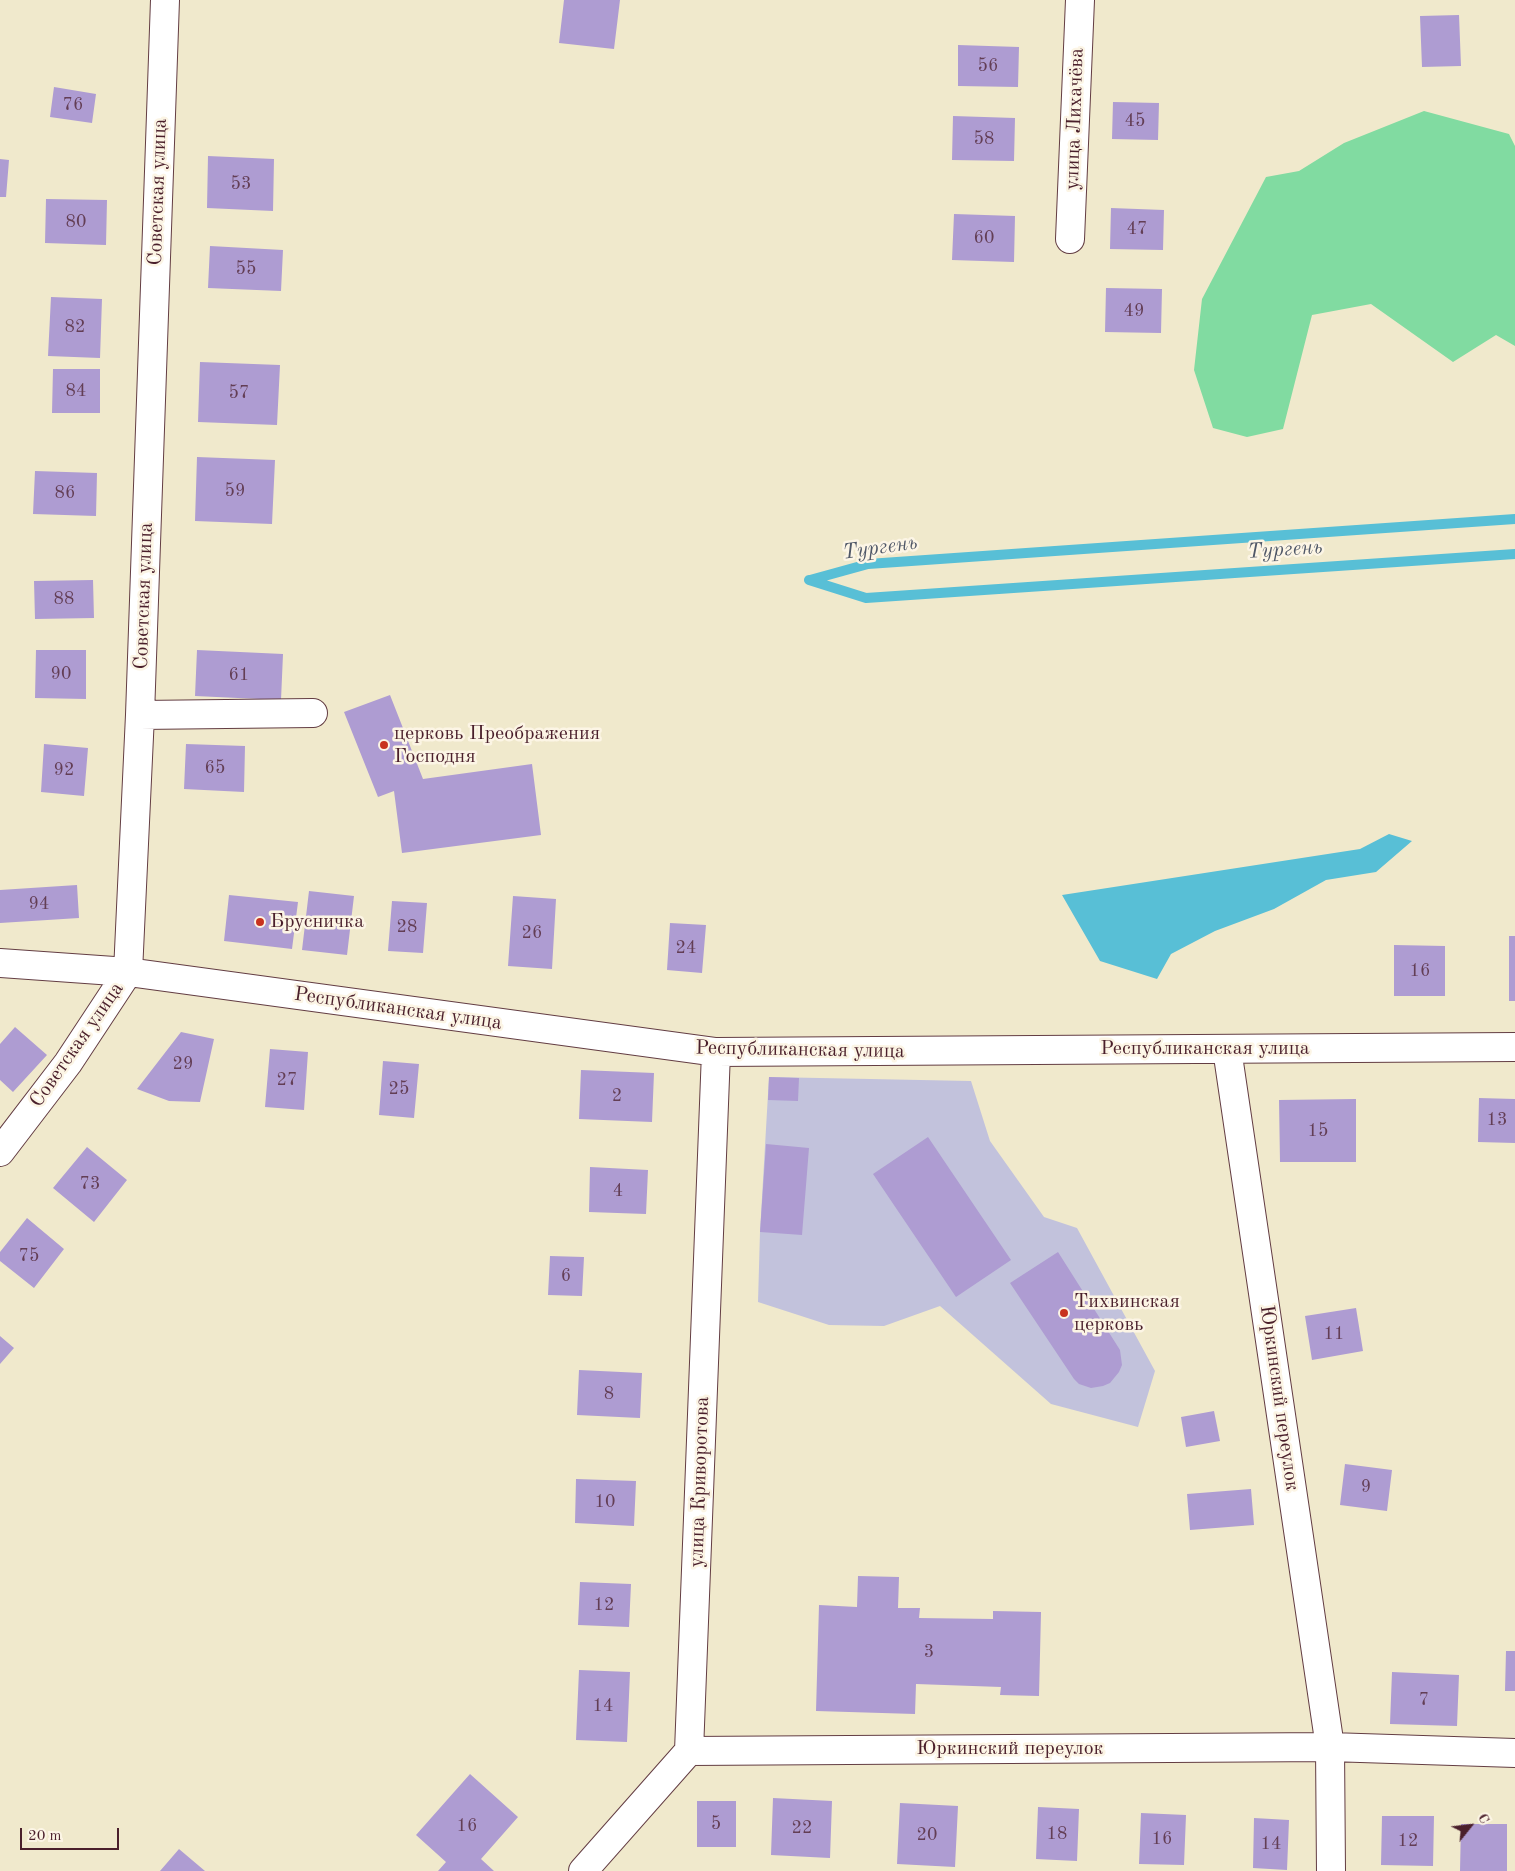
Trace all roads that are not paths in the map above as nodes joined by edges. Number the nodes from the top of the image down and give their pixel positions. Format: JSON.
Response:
{"nodes":[{"id":1,"x":165,"y":0,"type":"edge"},
{"id":2,"x":1080,"y":0,"type":"edge"},
{"id":3,"x":1070,"y":238,"type":"dead end"},
{"id":4,"x":313,"y":713,"type":"dead end"},
{"id":5,"x":140,"y":715,"type":"junction"},
{"id":6,"x":0,"y":963,"type":"edge"},
{"id":7,"x":128,"y":972,"type":"junction"},
{"id":8,"x":1515,"y":1048,"type":"edge"},
{"id":9,"x":1227,"y":1049,"type":"junction"},
{"id":10,"x":716,"y":1052,"type":"junction"},
{"id":11,"x":0,"y":1152,"type":"edge"},
{"id":12,"x":1330,"y":1747,"type":"junction"},
{"id":13,"x":690,"y":1751,"type":"junction"},
{"id":14,"x":1515,"y":1753,"type":"edge"},
{"id":15,"x":583,"y":1871,"type":"edge"},
{"id":16,"x":1331,"y":1871,"type":"edge"}],
"edges":[{"from":1,"to":5,"type":"street","name":"Советская улица"},
{"from":2,"to":3,"type":"street","name":"улица Лихачёва"},
{"from":4,"to":5,"type":"street"},
{"from":5,"to":7,"type":"street","name":"Советская улица"},
{"from":6,"to":7,"type":"street","name":"Республиканская улица"},
{"from":7,"to":10,"type":"street","name":"Республиканская улица"},
{"from":7,"to":11,"type":"street","name":"Советская улица"},
{"from":8,"to":9,"type":"street","name":"Республиканская улица"},
{"from":9,"to":10,"type":"street","name":"Республиканская улица"},
{"from":9,"to":12,"type":"street","name":"Юркинский переулок"},
{"from":10,"to":13,"type":"street","name":"улица Криворотова"},
{"from":12,"to":13,"type":"street","name":"Юркинский переулок"},
{"from":12,"to":14,"type":"street","name":"Юркинский переулок"},
{"from":12,"to":16,"type":"street"},
{"from":13,"to":15,"type":"street"}]}
